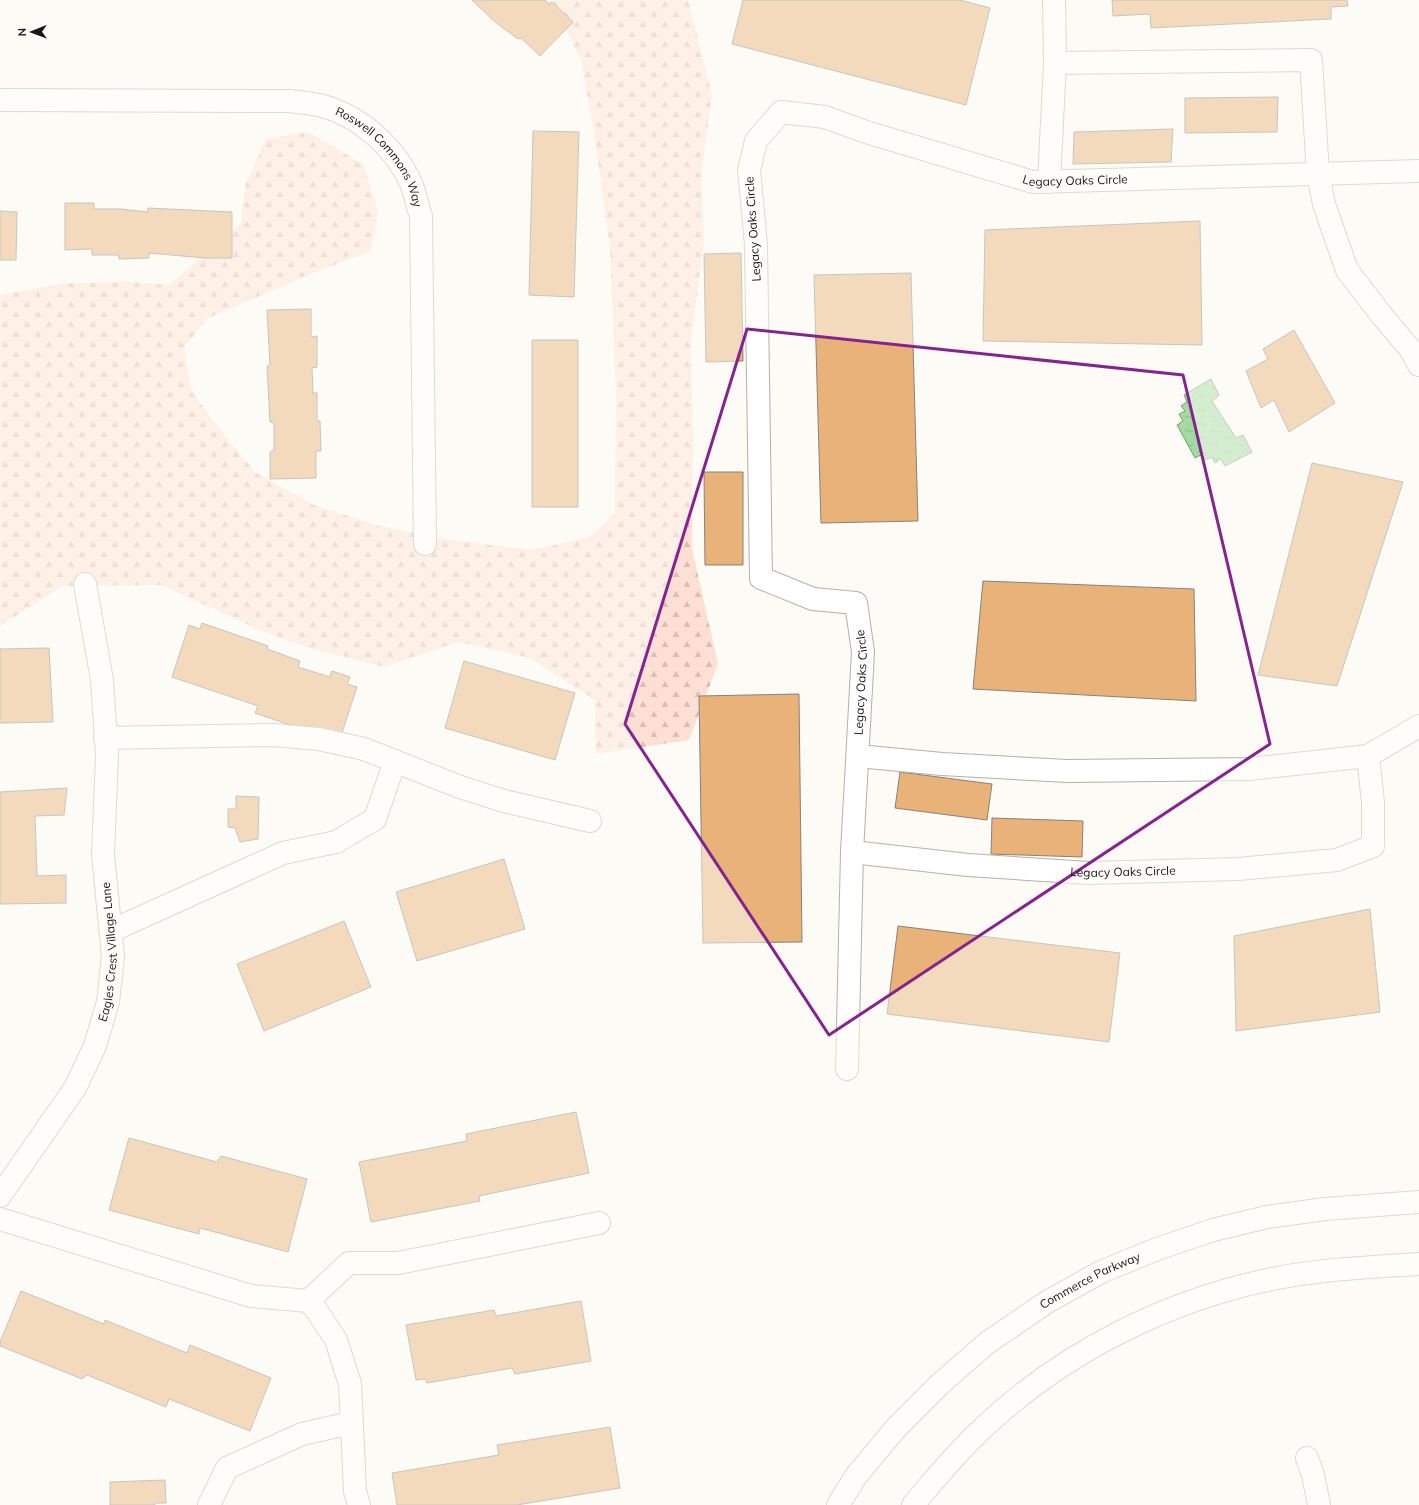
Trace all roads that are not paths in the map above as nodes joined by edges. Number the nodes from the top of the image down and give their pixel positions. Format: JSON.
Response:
{"nodes":[{"id":1,"x":1054,"y":0,"type":"edge"},
{"id":2,"x":1055,"y":63,"type":"junction"},
{"id":3,"x":0,"y":100,"type":"edge"},
{"id":4,"x":1419,"y":171,"type":"edge"},
{"id":5,"x":1318,"y":174,"type":"junction"},
{"id":6,"x":1049,"y":182,"type":"junction"},
{"id":7,"x":1416,"y":352,"type":"edge"},
{"id":8,"x":425,"y":544,"type":"dead end"},
{"id":9,"x":85,"y":584,"type":"dead end"},
{"id":10,"x":1419,"y":726,"type":"edge"},
{"id":11,"x":106,"y":738,"type":"junction"},
{"id":12,"x":858,"y":756,"type":"junction"},
{"id":13,"x":1368,"y":756,"type":"junction"},
{"id":14,"x":395,"y":761,"type":"junction"},
{"id":15,"x":590,"y":821,"type":"dead end"},
{"id":16,"x":852,"y":852,"type":"junction"},
{"id":17,"x":111,"y":930,"type":"junction"},
{"id":18,"x":847,"y":1069,"type":"dead end"},
{"id":19,"x":0,"y":1196,"type":"edge"},
{"id":20,"x":1419,"y":1202,"type":"edge"},
{"id":21,"x":0,"y":1219,"type":"edge"},
{"id":22,"x":599,"y":1223,"type":"dead end"},
{"id":23,"x":1419,"y":1264,"type":"edge"},
{"id":24,"x":308,"y":1301,"type":"junction"},
{"id":25,"x":351,"y":1423,"type":"junction"},
{"id":26,"x":1308,"y":1458,"type":"dead end"},
{"id":27,"x":209,"y":1505,"type":"edge"},
{"id":28,"x":359,"y":1505,"type":"edge"},
{"id":29,"x":838,"y":1505,"type":"edge"},
{"id":30,"x":913,"y":1505,"type":"edge"},
{"id":31,"x":1319,"y":1505,"type":"edge"}],
"edges":[{"from":1,"to":2,"type":"street"},
{"from":2,"to":5,"type":"street"},
{"from":2,"to":6,"type":"street"},
{"from":3,"to":8,"type":"street","name":"Roswell Commons Way"},
{"from":4,"to":5,"type":"street","name":"Legacy Oaks Circle"},
{"from":5,"to":6,"type":"street","name":"Legacy Oaks Circle"},
{"from":5,"to":7,"type":"street"},
{"from":6,"to":12,"type":"street","name":"Legacy Oaks Circle"},
{"from":9,"to":11,"type":"street","name":"Eagles Crest Village Lane"},
{"from":10,"to":13,"type":"street"},
{"from":11,"to":14,"type":"street"},
{"from":11,"to":17,"type":"street","name":"Eagles Crest Village Lane"},
{"from":12,"to":13,"type":"street"},
{"from":12,"to":16,"type":"street","name":"Legacy Oaks Circle"},
{"from":13,"to":16,"type":"street","name":"Legacy Oaks Circle"},
{"from":14,"to":15,"type":"street"},
{"from":14,"to":17,"type":"street"},
{"from":16,"to":18,"type":"street"},
{"from":17,"to":19,"type":"street","name":"Eagles Crest Village Lane"},
{"from":20,"to":29,"type":"street","name":"Commerce Parkway"},
{"from":21,"to":24,"type":"street"},
{"from":22,"to":24,"type":"street"},
{"from":23,"to":30,"type":"street"},
{"from":24,"to":25,"type":"street"},
{"from":25,"to":27,"type":"street"},
{"from":25,"to":28,"type":"street"},
{"from":26,"to":31,"type":"street"}]}
